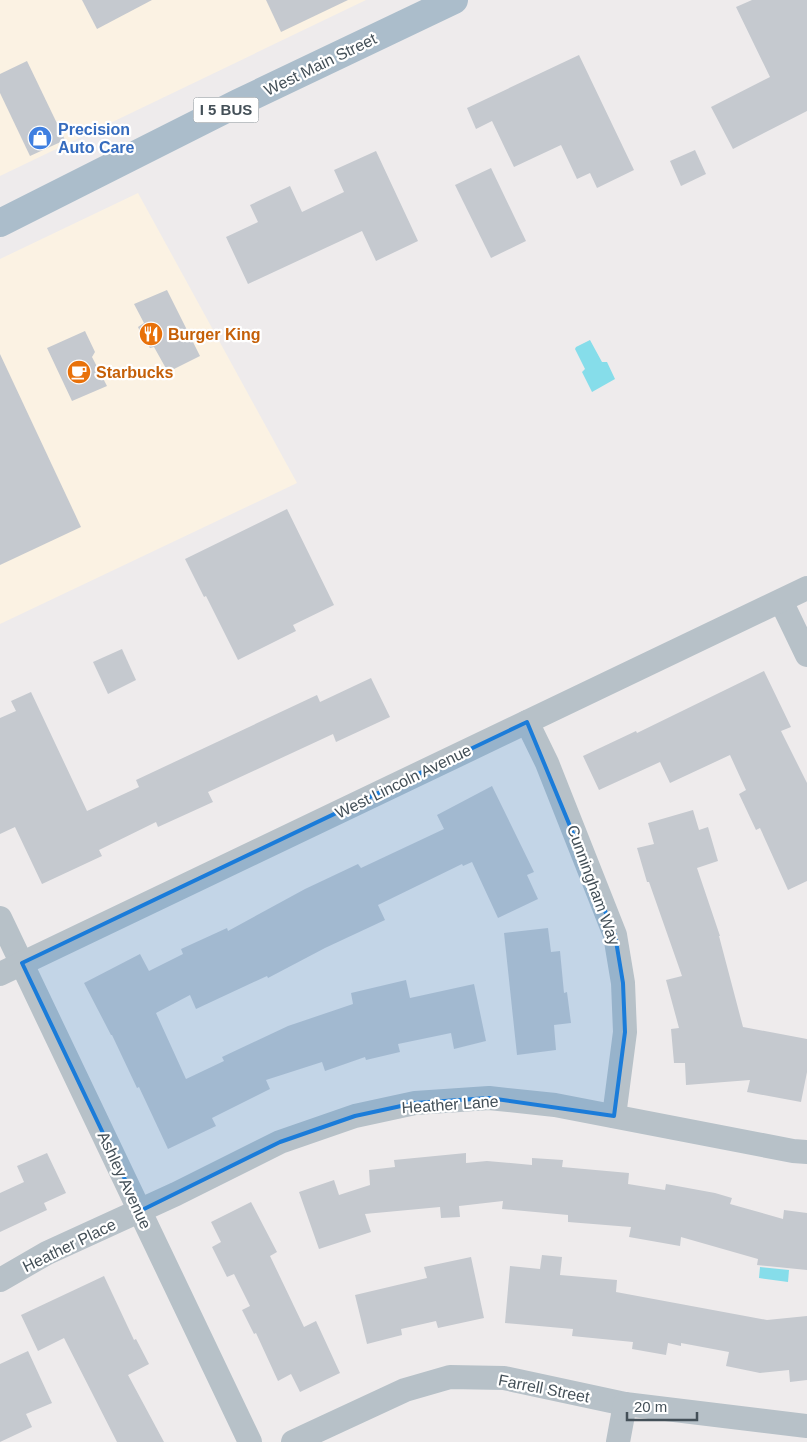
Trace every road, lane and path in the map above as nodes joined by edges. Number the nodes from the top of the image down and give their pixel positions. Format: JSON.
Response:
{"nodes":[{"id":1,"x":454,"y":0,"type":"edge"},
{"id":2,"x":0,"y":223,"type":"edge"},
{"id":3,"x":807,"y":588,"type":"edge"},
{"id":4,"x":781,"y":601,"type":"junction"},
{"id":5,"x":807,"y":655,"type":"edge"},
{"id":6,"x":527,"y":722,"type":"junction"},
{"id":7,"x":0,"y":918,"type":"edge"},
{"id":8,"x":22,"y":964,"type":"junction"},
{"id":9,"x":0,"y":974,"type":"edge"},
{"id":10,"x":614,"y":1116,"type":"junction"},
{"id":11,"x":807,"y":1152,"type":"edge"},
{"id":12,"x":140,"y":1211,"type":"junction"},
{"id":13,"x":0,"y":1280,"type":"edge"},
{"id":14,"x":625,"y":1404,"type":"junction"},
{"id":15,"x":807,"y":1426,"type":"edge"},
{"id":16,"x":250,"y":1442,"type":"edge"},
{"id":17,"x":293,"y":1442,"type":"edge"},
{"id":18,"x":618,"y":1442,"type":"edge"}],
"edges":[{"from":1,"to":2,"type":"main road","name":"West Main Street","number":"I 5 BUS"},
{"from":3,"to":4,"type":"street","name":"West Lincoln Avenue"},
{"from":4,"to":5,"type":"street"},
{"from":4,"to":6,"type":"street","name":"West Lincoln Avenue"},
{"from":6,"to":8,"type":"street","name":"West Lincoln Avenue"},
{"from":6,"to":10,"type":"street","name":"Cunningham Way"},
{"from":7,"to":8,"type":"street","name":"Ashley Avenue"},
{"from":8,"to":9,"type":"street","name":"West Lincoln Avenue"},
{"from":8,"to":12,"type":"street","name":"Ashley Avenue"},
{"from":10,"to":11,"type":"street","name":"Heather Lane"},
{"from":10,"to":12,"type":"street","name":"Heather Lane"},
{"from":12,"to":13,"type":"street","name":"Heather Place"},
{"from":12,"to":16,"type":"street","name":"Ashley Avenue"},
{"from":14,"to":15,"type":"street","name":"Farrell Street"},
{"from":14,"to":17,"type":"street","name":"Farrell Street"},
{"from":14,"to":18,"type":"street"}]}
